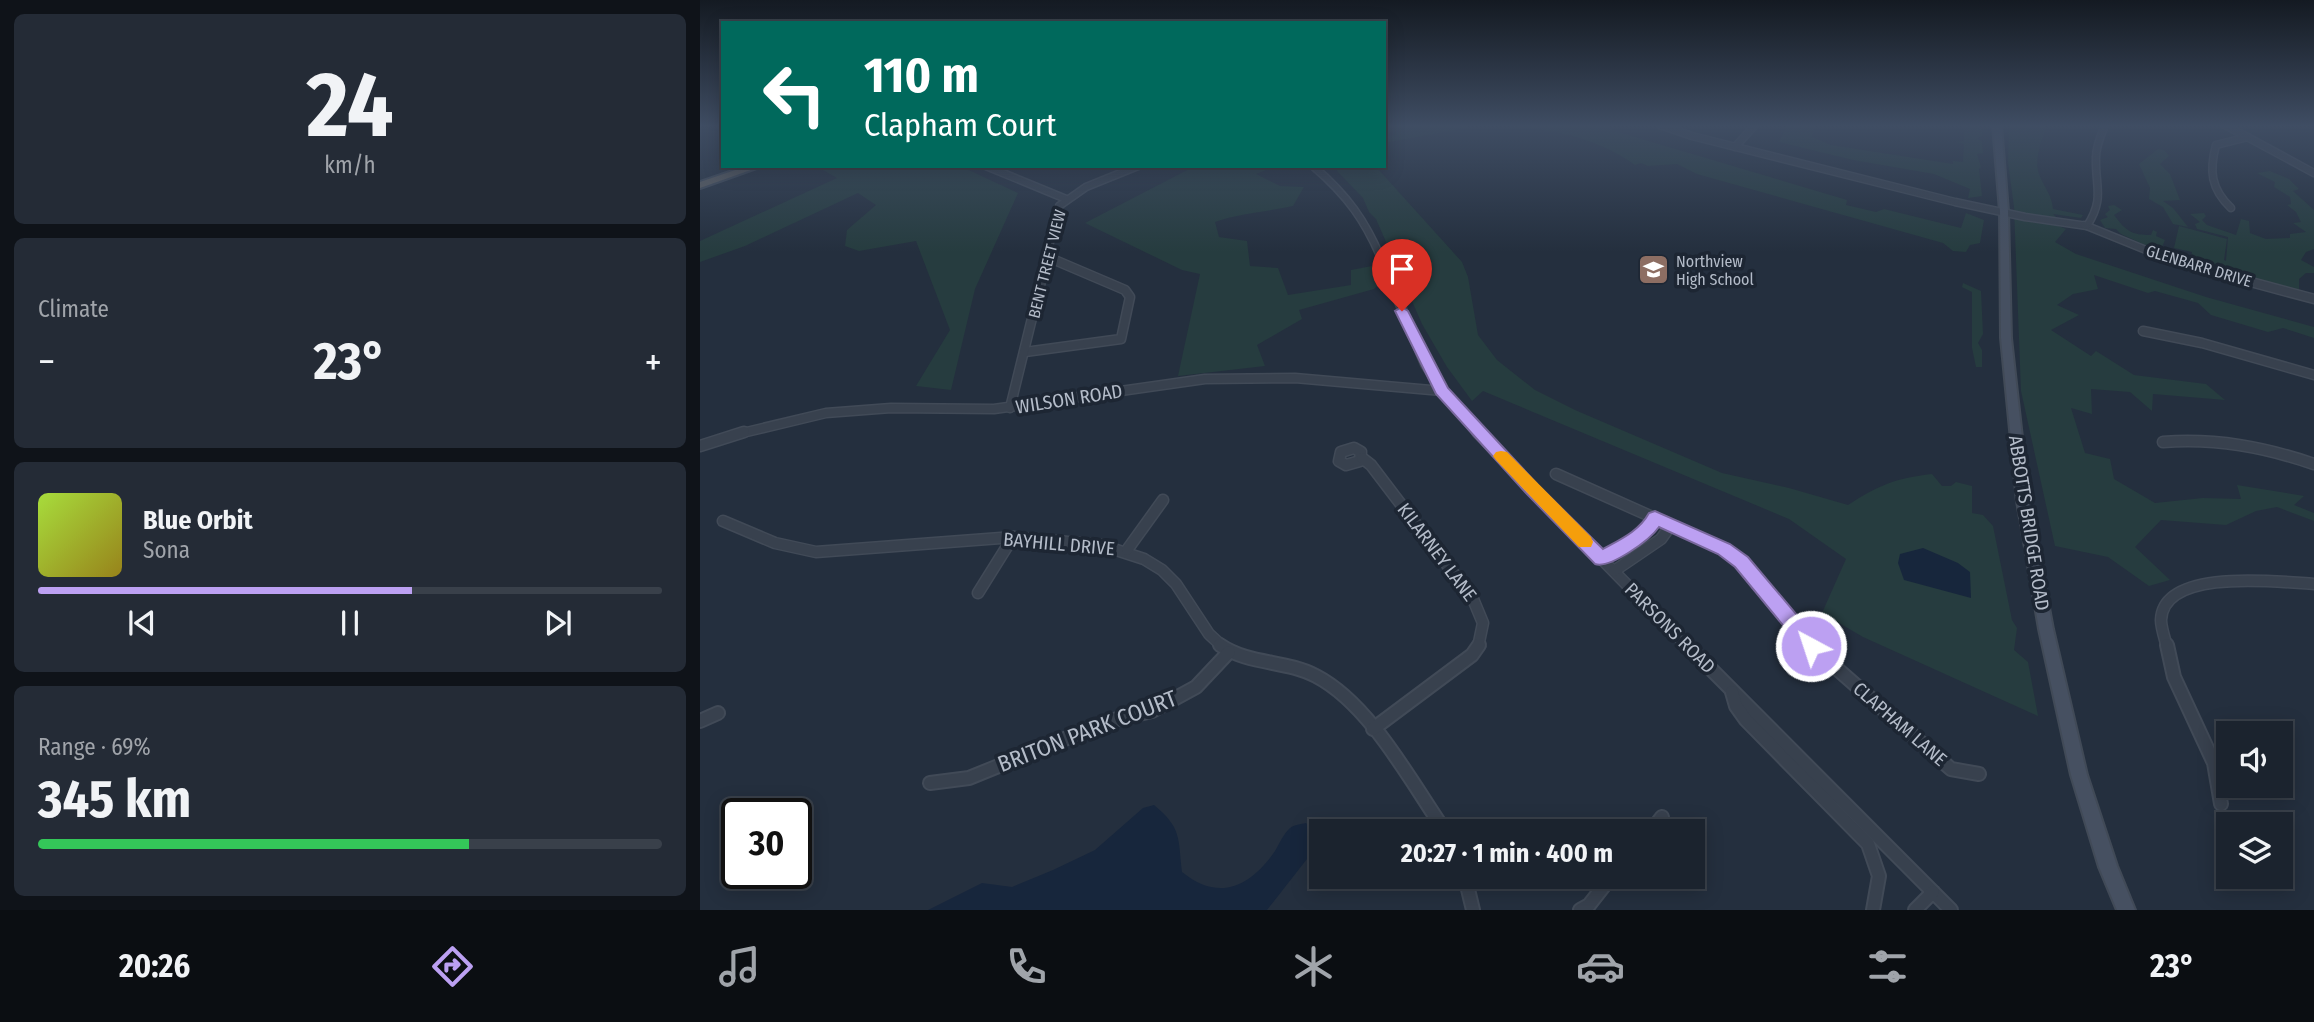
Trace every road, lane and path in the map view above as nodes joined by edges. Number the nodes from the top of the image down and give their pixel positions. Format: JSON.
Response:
{"nodes":[{"id":1,"x":1817,"y":167,"type":"edge"},
{"id":2,"x":2000,"y":167,"type":"edge"},
{"id":3,"x":2098,"y":167,"type":"edge"},
{"id":4,"x":2212,"y":167,"type":"edge"},
{"id":5,"x":731,"y":168,"type":"edge"},
{"id":6,"x":751,"y":168,"type":"edge"},
{"id":7,"x":991,"y":168,"type":"edge"},
{"id":8,"x":1133,"y":168,"type":"edge"},
{"id":9,"x":1315,"y":168,"type":"edge"},
{"id":10,"x":700,"y":178,"type":"edge"},
{"id":11,"x":700,"y":185,"type":"edge"},
{"id":12,"x":1066,"y":199,"type":"junction"},
{"id":13,"x":2231,"y":208,"type":"dead end"},
{"id":14,"x":2004,"y":211,"type":"junction"},
{"id":15,"x":2087,"y":226,"type":"junction"},
{"id":16,"x":1048,"y":257,"type":"junction"},
{"id":17,"x":2314,"y":299,"type":"edge"},
{"id":18,"x":2143,"y":331,"type":"dead end"},
{"id":19,"x":1025,"y":352,"type":"junction"},
{"id":20,"x":2314,"y":375,"type":"edge"},
{"id":21,"x":1441,"y":391,"type":"junction"},
{"id":22,"x":1010,"y":408,"type":"junction"},
{"id":23,"x":2163,"y":442,"type":"dead end"},
{"id":24,"x":700,"y":446,"type":"edge"},
{"id":25,"x":1362,"y":458,"type":"dead end"},
{"id":26,"x":2314,"y":464,"type":"edge"},
{"id":27,"x":1556,"y":474,"type":"dead end"},
{"id":28,"x":1163,"y":500,"type":"dead end"},
{"id":29,"x":1655,"y":517,"type":"junction"},
{"id":30,"x":723,"y":521,"type":"dead end"},
{"id":31,"x":1671,"y":524,"type":"junction"},
{"id":32,"x":1013,"y":537,"type":"junction"},
{"id":33,"x":1639,"y":537,"type":"junction"},
{"id":34,"x":1650,"y":547,"type":"junction"},
{"id":35,"x":1127,"y":550,"type":"junction"},
{"id":36,"x":1601,"y":559,"type":"junction"},
{"id":37,"x":1614,"y":571,"type":"junction"},
{"id":38,"x":2314,"y":584,"type":"edge"},
{"id":39,"x":978,"y":593,"type":"dead end"},
{"id":40,"x":1229,"y":652,"type":"junction"},
{"id":41,"x":1732,"y":690,"type":"junction"},
{"id":42,"x":718,"y":713,"type":"dead end"},
{"id":43,"x":700,"y":721,"type":"edge"},
{"id":44,"x":1373,"y":729,"type":"junction"},
{"id":45,"x":1979,"y":774,"type":"dead end"},
{"id":46,"x":930,"y":783,"type":"dead end"},
{"id":47,"x":2221,"y":804,"type":"dead end"},
{"id":48,"x":1437,"y":819,"type":"edge"},
{"id":49,"x":1468,"y":889,"type":"edge"},
{"id":50,"x":1602,"y":889,"type":"edge"},
{"id":51,"x":1933,"y":892,"type":"junction"},
{"id":52,"x":1473,"y":910,"type":"edge"},
{"id":53,"x":1580,"y":910,"type":"edge"},
{"id":54,"x":1873,"y":910,"type":"edge"},
{"id":55,"x":1915,"y":910,"type":"edge"},
{"id":56,"x":1951,"y":910,"type":"edge"},
{"id":57,"x":2126,"y":910,"type":"edge"}],
"edges":[{"from":1,"to":14,"type":"street","name":"GLENBARR DRIVE"},
{"from":2,"to":14,"type":"main road","name":"ABBOTTS BRIDGE ROAD"},
{"from":3,"to":15,"type":"street"},
{"from":4,"to":13,"type":"street"},
{"from":5,"to":10,"type":"highway"},
{"from":6,"to":11,"type":"highway"},
{"from":7,"to":12,"type":"street"},
{"from":8,"to":12,"type":"street","name":"BENT TREET VIEW"},
{"from":9,"to":21,"type":"street","name":"PARSONS ROAD"},
{"from":12,"to":16,"type":"street","name":"BENT TREET VIEW"},
{"from":14,"to":15,"type":"street","name":"GLENBARR DRIVE"},
{"from":14,"to":57,"type":"main road","name":"ABBOTTS BRIDGE ROAD"},
{"from":15,"to":17,"type":"street","name":"GLENBARR DRIVE"},
{"from":16,"to":19,"type":"street","name":"BENT TREET VIEW"},
{"from":16,"to":19,"type":"street"},
{"from":18,"to":20,"type":"street"},
{"from":19,"to":22,"type":"street","name":"BENT TREET VIEW"},
{"from":21,"to":22,"type":"street","name":"WILSON ROAD"},
{"from":21,"to":36,"type":"street","name":"PARSONS ROAD"},
{"from":22,"to":24,"type":"street","name":"WILSON ROAD"},
{"from":23,"to":26,"type":"street"},
{"from":25,"to":44,"type":"street","name":"KILARNEY LANE"},
{"from":27,"to":29,"type":"street","name":"CLAPHAM LANE"},
{"from":28,"to":35,"type":"street"},
{"from":29,"to":31,"type":"street","name":"CLAPHAM LANE"},
{"from":29,"to":33,"type":"street"},
{"from":30,"to":32,"type":"street","name":"BAYHILL DRIVE"},
{"from":31,"to":34,"type":"street"},
{"from":31,"to":45,"type":"street","name":"CLAPHAM LANE"},
{"from":32,"to":35,"type":"street","name":"BAYHILL DRIVE"},
{"from":32,"to":39,"type":"street"},
{"from":33,"to":34,"type":"street"},
{"from":33,"to":36,"type":"street"},
{"from":34,"to":37,"type":"street"},
{"from":35,"to":40,"type":"street","name":"BAYHILL DRIVE"},
{"from":36,"to":37,"type":"street","name":"PARSONS ROAD"},
{"from":37,"to":41,"type":"street","name":"PARSONS ROAD"},
{"from":38,"to":47,"type":"street"},
{"from":40,"to":44,"type":"street","name":"BAYHILL DRIVE"},
{"from":40,"to":46,"type":"street","name":"BRITON PARK COURT"},
{"from":41,"to":51,"type":"street","name":"PARSONS ROAD"},
{"from":41,"to":54,"type":"street","name":"PARSONS ROAD"},
{"from":42,"to":43,"type":"street"},
{"from":44,"to":48,"type":"street","name":"BAYHILL DRIVE"},
{"from":49,"to":52,"type":"street"},
{"from":50,"to":53,"type":"street"},
{"from":51,"to":55,"type":"street"},
{"from":51,"to":56,"type":"street","name":"PARSONS ROAD"}]}
